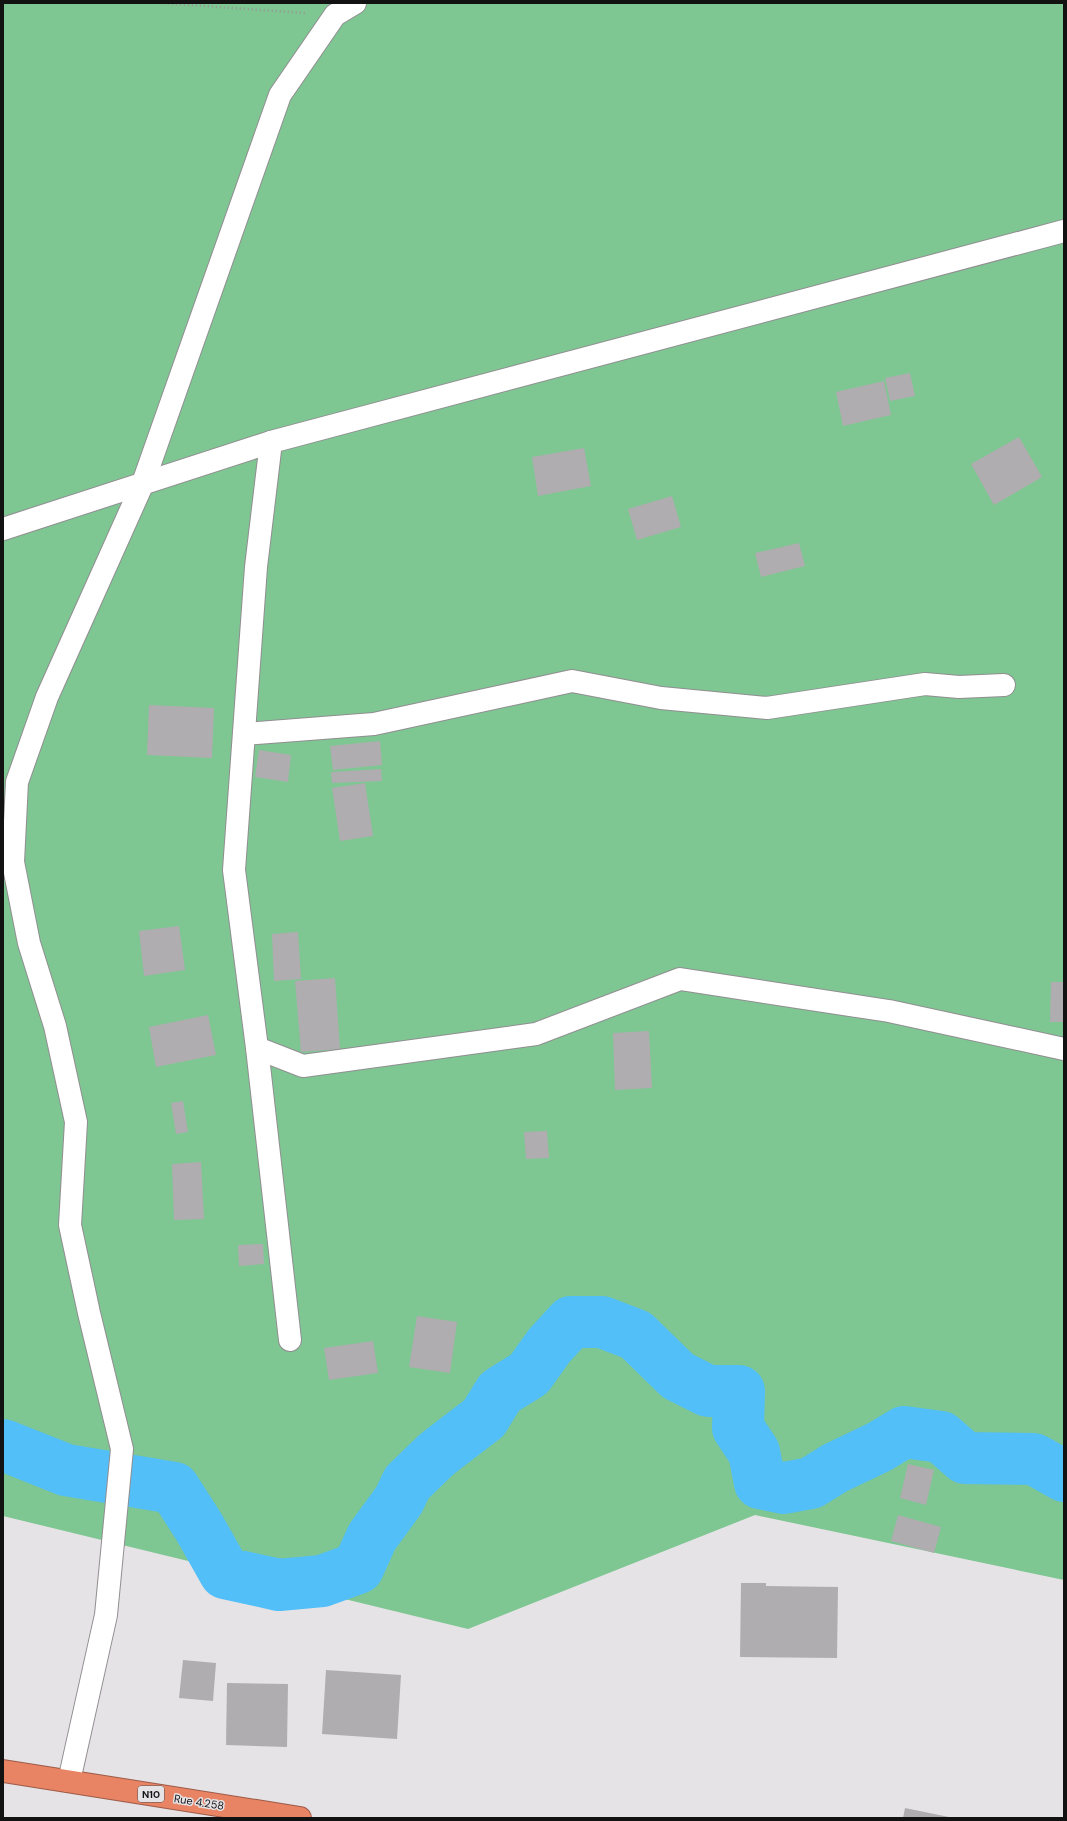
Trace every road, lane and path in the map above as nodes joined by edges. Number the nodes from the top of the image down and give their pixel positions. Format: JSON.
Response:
{"nodes":[{"id":1,"x":160,"y":3,"type":"edge"},
{"id":2,"x":355,"y":3,"type":"edge"},
{"id":3,"x":335,"y":15,"type":"junction"},
{"id":4,"x":1064,"y":231,"type":"edge"},
{"id":5,"x":271,"y":442,"type":"junction"},
{"id":6,"x":143,"y":484,"type":"junction"},
{"id":7,"x":3,"y":529,"type":"edge"},
{"id":8,"x":1004,"y":685,"type":"dead end"},
{"id":9,"x":244,"y":734,"type":"junction"},
{"id":10,"x":257,"y":1048,"type":"junction"},
{"id":11,"x":1064,"y":1049,"type":"edge"},
{"id":12,"x":290,"y":1340,"type":"dead end"},
{"id":13,"x":3,"y":1771,"type":"edge"},
{"id":14,"x":69,"y":1781,"type":"junction"},
{"id":15,"x":300,"y":1818,"type":"edge"}],
"edges":[{"from":1,"to":3,"type":"path"},
{"from":2,"to":3,"type":"street"},
{"from":3,"to":6,"type":"street"},
{"from":4,"to":5,"type":"street"},
{"from":5,"to":6,"type":"street"},
{"from":5,"to":9,"type":"street"},
{"from":6,"to":7,"type":"street"},
{"from":6,"to":14,"type":"street"},
{"from":8,"to":9,"type":"street"},
{"from":9,"to":10,"type":"street"},
{"from":10,"to":11,"type":"street"},
{"from":10,"to":12,"type":"street"},
{"from":13,"to":14,"type":"highway","name":"Rue 4.258","number":"N10"},
{"from":14,"to":15,"type":"highway","name":"Rue 4.258","number":"N10"}]}
